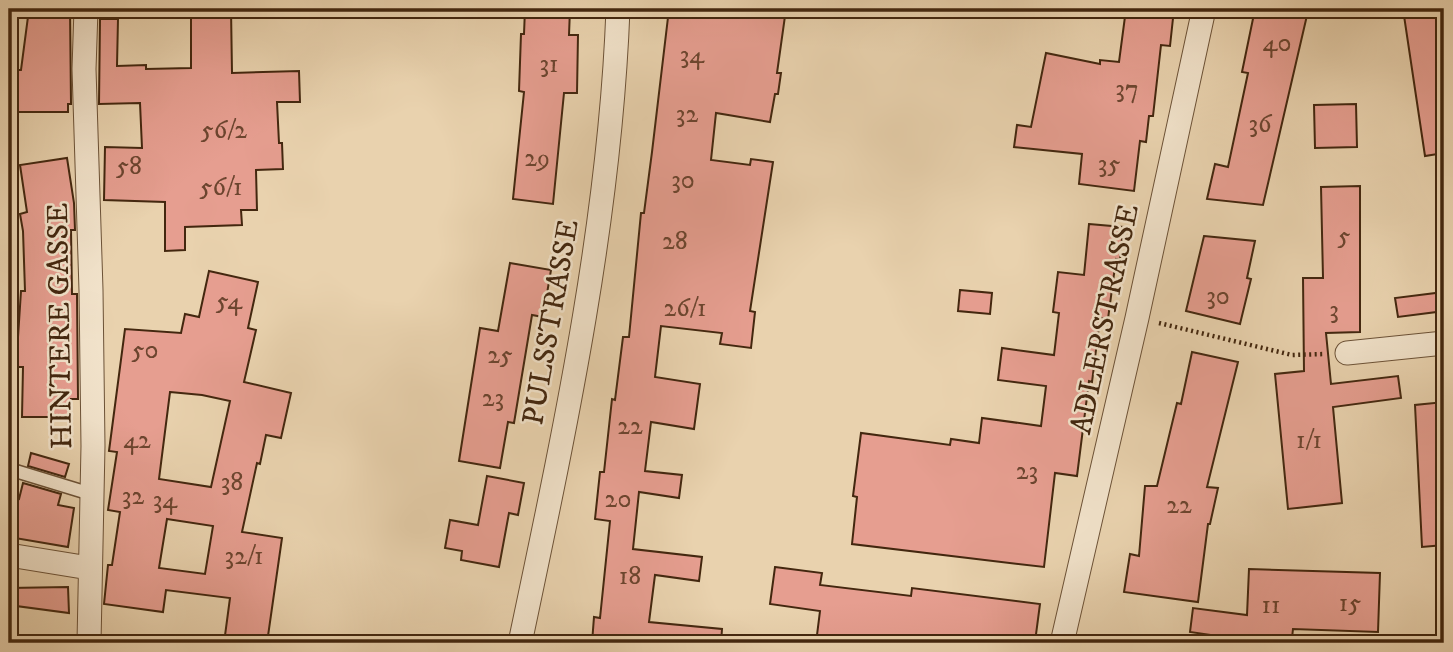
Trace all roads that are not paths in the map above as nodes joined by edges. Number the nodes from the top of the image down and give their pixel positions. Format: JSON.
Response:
{"nodes":[{"id":1,"x":86,"y":9,"type":"edge"},
{"id":2,"x":618,"y":9,"type":"edge"},
{"id":3,"x":1205,"y":9,"type":"edge"},
{"id":4,"x":1444,"y":343,"type":"edge"},
{"id":5,"x":1347,"y":353,"type":"road end"},
{"id":6,"x":9,"y":469,"type":"edge"},
{"id":7,"x":92,"y":494,"type":"junction"},
{"id":8,"x":9,"y":555,"type":"edge"},
{"id":9,"x":89,"y":568,"type":"junction"},
{"id":10,"x":89,"y":643,"type":"edge"},
{"id":11,"x":520,"y":643,"type":"edge"},
{"id":12,"x":1062,"y":643,"type":"edge"}],
"edges":[{"from":1,"to":7,"type":"street","name":"HINTERE GASSE"},
{"from":2,"to":11,"type":"street","name":"PULSSTRASSE"},
{"from":3,"to":12,"type":"street","name":"ADLERSTRASSE"},
{"from":4,"to":5,"type":"street"},
{"from":6,"to":7,"type":"lane"},
{"from":7,"to":9,"type":"street","name":"HINTERE GASSE"},
{"from":8,"to":9,"type":"street"},
{"from":9,"to":10,"type":"street","name":"HINTERE GASSE"}]}
